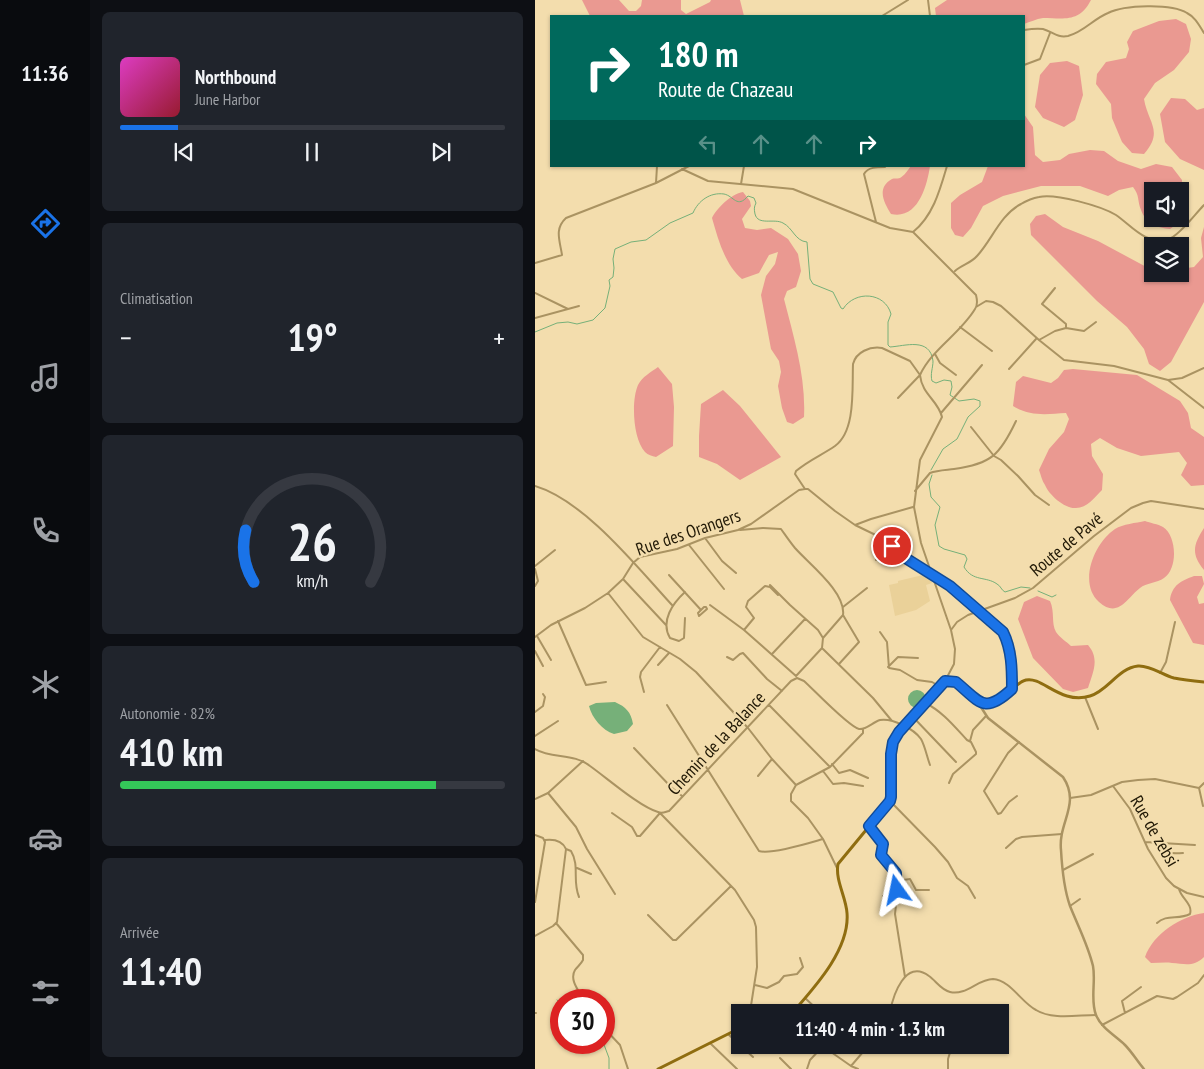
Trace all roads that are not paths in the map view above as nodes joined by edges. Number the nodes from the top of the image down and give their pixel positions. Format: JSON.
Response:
{"nodes":[{"id":1,"x":908,"y":0,"type":"edge"},
{"id":2,"x":928,"y":0,"type":"edge"},
{"id":3,"x":884,"y":15,"type":"edge"},
{"id":4,"x":930,"y":15,"type":"edge"},
{"id":5,"x":1025,"y":30,"type":"edge"},
{"id":6,"x":1050,"y":33,"type":"junction"},
{"id":7,"x":1204,"y":33,"type":"edge"},
{"id":8,"x":1025,"y":65,"type":"edge"},
{"id":9,"x":657,"y":167,"type":"edge"},
{"id":10,"x":687,"y":167,"type":"edge"},
{"id":11,"x":744,"y":167,"type":"edge"},
{"id":12,"x":885,"y":167,"type":"edge"},
{"id":13,"x":947,"y":167,"type":"edge"},
{"id":14,"x":682,"y":169,"type":"junction"},
{"id":15,"x":656,"y":183,"type":"junction"},
{"id":16,"x":741,"y":184,"type":"junction"},
{"id":17,"x":1204,"y":205,"type":"edge"},
{"id":18,"x":876,"y":222,"type":"junction"},
{"id":19,"x":913,"y":232,"type":"junction"},
{"id":20,"x":1144,"y":237,"type":"edge"},
{"id":21,"x":1171,"y":237,"type":"edge"},
{"id":22,"x":535,"y":264,"type":"edge"},
{"id":23,"x":955,"y":272,"type":"junction"},
{"id":24,"x":1055,"y":288,"type":"dead end"},
{"id":25,"x":535,"y":293,"type":"edge"},
{"id":26,"x":579,"y":306,"type":"dead end"},
{"id":27,"x":976,"y":307,"type":"junction"},
{"id":28,"x":568,"y":309,"type":"junction"},
{"id":29,"x":535,"y":318,"type":"edge"},
{"id":30,"x":1096,"y":322,"type":"dead end"},
{"id":31,"x":960,"y":327,"type":"junction"},
{"id":32,"x":1066,"y":328,"type":"junction"},
{"id":33,"x":1037,"y":339,"type":"junction"},
{"id":34,"x":992,"y":351,"type":"dead end"},
{"id":35,"x":934,"y":355,"type":"junction"},
{"id":36,"x":982,"y":365,"type":"dead end"},
{"id":37,"x":1204,"y":368,"type":"edge"},
{"id":38,"x":1009,"y":369,"type":"dead end"},
{"id":39,"x":920,"y":375,"type":"junction"},
{"id":40,"x":956,"y":375,"type":"dead end"},
{"id":41,"x":1168,"y":380,"type":"junction"},
{"id":42,"x":898,"y":398,"type":"dead end"},
{"id":43,"x":1204,"y":408,"type":"edge"},
{"id":44,"x":941,"y":412,"type":"junction"},
{"id":45,"x":1015,"y":421,"type":"dead end"},
{"id":46,"x":971,"y":427,"type":"dead end"},
{"id":47,"x":994,"y":456,"type":"junction"},
{"id":48,"x":535,"y":486,"type":"edge"},
{"id":49,"x":805,"y":488,"type":"junction"},
{"id":50,"x":915,"y":491,"type":"junction"},
{"id":51,"x":1049,"y":506,"type":"dead end"},
{"id":52,"x":914,"y":507,"type":"junction"},
{"id":53,"x":1204,"y":509,"type":"edge"},
{"id":54,"x":855,"y":525,"type":"junction"},
{"id":55,"x":738,"y":530,"type":"junction"},
{"id":56,"x":705,"y":538,"type":"junction"},
{"id":57,"x":886,"y":540,"type":"junction"},
{"id":58,"x":689,"y":545,"type":"junction"},
{"id":59,"x":555,"y":550,"type":"dead end"},
{"id":60,"x":876,"y":560,"type":"dead end"},
{"id":61,"x":633,"y":563,"type":"junction"},
{"id":62,"x":535,"y":567,"type":"edge"},
{"id":63,"x":736,"y":573,"type":"dead end"},
{"id":64,"x":930,"y":574,"type":"junction"},
{"id":65,"x":669,"y":575,"type":"dead end"},
{"id":66,"x":623,"y":580,"type":"junction"},
{"id":67,"x":770,"y":585,"type":"dead end"},
{"id":68,"x":535,"y":586,"type":"edge"},
{"id":69,"x":867,"y":588,"type":"dead end"},
{"id":70,"x":724,"y":589,"type":"dead end"},
{"id":71,"x":685,"y":592,"type":"junction"},
{"id":72,"x":608,"y":593,"type":"junction"},
{"id":73,"x":778,"y":596,"type":"dead end"},
{"id":74,"x":672,"y":604,"type":"junction"},
{"id":75,"x":710,"y":605,"type":"dead end"},
{"id":76,"x":843,"y":607,"type":"junction"},
{"id":77,"x":701,"y":610,"type":"dead end"},
{"id":78,"x":978,"y":611,"type":"junction"},
{"id":79,"x":843,"y":615,"type":"junction"},
{"id":80,"x":685,"y":618,"type":"dead end"},
{"id":81,"x":805,"y":618,"type":"junction"},
{"id":82,"x":557,"y":621,"type":"junction"},
{"id":83,"x":1175,"y":622,"type":"dead end"},
{"id":84,"x":667,"y":625,"type":"junction"},
{"id":85,"x":744,"y":630,"type":"junction"},
{"id":86,"x":951,"y":630,"type":"junction"},
{"id":87,"x":879,"y":632,"type":"dead end"},
{"id":88,"x":536,"y":637,"type":"edge"},
{"id":89,"x":823,"y":638,"type":"junction"},
{"id":90,"x":660,"y":647,"type":"junction"},
{"id":91,"x":822,"y":648,"type":"junction"},
{"id":92,"x":535,"y":650,"type":"edge"},
{"id":93,"x":669,"y":653,"type":"junction"},
{"id":94,"x":772,"y":654,"type":"junction"},
{"id":95,"x":727,"y":657,"type":"dead end"},
{"id":96,"x":918,"y":658,"type":"dead end"},
{"id":97,"x":551,"y":660,"type":"dead end"},
{"id":98,"x":839,"y":664,"type":"junction"},
{"id":99,"x":658,"y":665,"type":"dead end"},
{"id":100,"x":543,"y":666,"type":"dead end"},
{"id":101,"x":888,"y":667,"type":"junction"},
{"id":102,"x":1160,"y":673,"type":"junction"},
{"id":103,"x":796,"y":677,"type":"junction"},
{"id":104,"x":945,"y":681,"type":"junction"},
{"id":105,"x":606,"y":682,"type":"dead end"},
{"id":106,"x":1204,"y":682,"type":"edge"},
{"id":107,"x":939,"y":686,"type":"junction"},
{"id":108,"x":1012,"y":689,"type":"junction"},
{"id":109,"x":782,"y":691,"type":"junction"},
{"id":110,"x":644,"y":692,"type":"dead end"},
{"id":111,"x":543,"y":694,"type":"dead end"},
{"id":112,"x":1085,"y":697,"type":"junction"},
{"id":113,"x":976,"y":700,"type":"junction"},
{"id":114,"x":925,"y":703,"type":"junction"},
{"id":115,"x":667,"y":704,"type":"dead end"},
{"id":116,"x":769,"y":705,"type":"junction"},
{"id":117,"x":535,"y":712,"type":"edge"},
{"id":118,"x":986,"y":716,"type":"junction"},
{"id":119,"x":913,"y":717,"type":"junction"},
{"id":120,"x":558,"y":721,"type":"dead end"},
{"id":121,"x":892,"y":721,"type":"junction"},
{"id":122,"x":905,"y":727,"type":"junction"},
{"id":123,"x":748,"y":728,"type":"junction"},
{"id":124,"x":863,"y":729,"type":"junction"},
{"id":125,"x":1098,"y":729,"type":"dead end"},
{"id":126,"x":535,"y":736,"type":"edge"},
{"id":127,"x":970,"y":741,"type":"junction"},
{"id":128,"x":1019,"y":742,"type":"junction"},
{"id":129,"x":635,"y":748,"type":"dead end"},
{"id":130,"x":535,"y":749,"type":"edge"},
{"id":131,"x":772,"y":759,"type":"junction"},
{"id":132,"x":583,"y":761,"type":"junction"},
{"id":133,"x":956,"y":762,"type":"dead end"},
{"id":134,"x":832,"y":764,"type":"junction"},
{"id":135,"x":929,"y":765,"type":"dead end"},
{"id":136,"x":829,"y":767,"type":"junction"},
{"id":137,"x":707,"y":771,"type":"junction"},
{"id":138,"x":823,"y":771,"type":"junction"},
{"id":139,"x":758,"y":776,"type":"dead end"},
{"id":140,"x":867,"y":778,"type":"dead end"},
{"id":141,"x":949,"y":783,"type":"dead end"},
{"id":142,"x":1204,"y":783,"type":"edge"},
{"id":143,"x":796,"y":785,"type":"junction"},
{"id":144,"x":863,"y":786,"type":"dead end"},
{"id":145,"x":1113,"y":786,"type":"junction"},
{"id":146,"x":1199,"y":788,"type":"junction"},
{"id":147,"x":548,"y":793,"type":"junction"},
{"id":148,"x":682,"y":796,"type":"junction"},
{"id":149,"x":1017,"y":796,"type":"dead end"},
{"id":150,"x":1070,"y":798,"type":"junction"},
{"id":151,"x":535,"y":799,"type":"edge"},
{"id":152,"x":890,"y":801,"type":"junction"},
{"id":153,"x":1203,"y":806,"type":"dead end"},
{"id":154,"x":612,"y":813,"type":"dead end"},
{"id":155,"x":660,"y":813,"type":"junction"},
{"id":156,"x":869,"y":826,"type":"junction"},
{"id":157,"x":1063,"y":834,"type":"junction"},
{"id":158,"x":535,"y":835,"type":"edge"},
{"id":159,"x":823,"y":839,"type":"junction"},
{"id":160,"x":545,"y":840,"type":"junction"},
{"id":161,"x":1145,"y":842,"type":"junction"},
{"id":162,"x":1158,"y":843,"type":"junction"},
{"id":163,"x":1195,"y":845,"type":"dead end"},
{"id":164,"x":1006,"y":848,"type":"dead end"},
{"id":165,"x":566,"y":850,"type":"junction"},
{"id":166,"x":1183,"y":853,"type":"dead end"},
{"id":167,"x":1093,"y":854,"type":"dead end"},
{"id":168,"x":577,"y":867,"type":"junction"},
{"id":169,"x":837,"y":868,"type":"junction"},
{"id":170,"x":1063,"y":870,"type":"junction"},
{"id":171,"x":591,"y":874,"type":"dead end"},
{"id":172,"x":897,"y":881,"type":"junction"},
{"id":173,"x":731,"y":886,"type":"junction"},
{"id":174,"x":1179,"y":889,"type":"junction"},
{"id":175,"x":897,"y":890,"type":"junction"},
{"id":176,"x":929,"y":890,"type":"dead end"},
{"id":177,"x":615,"y":894,"type":"dead end"},
{"id":178,"x":883,"y":896,"type":"dead end"},
{"id":179,"x":579,"y":897,"type":"dead end"},
{"id":180,"x":1204,"y":897,"type":"edge"},
{"id":181,"x":975,"y":898,"type":"dead end"},
{"id":182,"x":1080,"y":899,"type":"dead end"},
{"id":183,"x":535,"y":902,"type":"edge"},
{"id":184,"x":1070,"y":906,"type":"junction"},
{"id":185,"x":648,"y":915,"type":"dead end"},
{"id":186,"x":556,"y":923,"type":"junction"},
{"id":187,"x":1157,"y":923,"type":"dead end"},
{"id":188,"x":535,"y":936,"type":"edge"},
{"id":189,"x":800,"y":958,"type":"dead end"},
{"id":190,"x":1204,"y":975,"type":"edge"},
{"id":191,"x":905,"y":977,"type":"junction"},
{"id":192,"x":755,"y":985,"type":"junction"},
{"id":193,"x":1141,"y":987,"type":"dead end"},
{"id":194,"x":578,"y":989,"type":"edge"},
{"id":195,"x":805,"y":998,"type":"junction"},
{"id":196,"x":751,"y":1004,"type":"edge"},
{"id":197,"x":800,"y":1004,"type":"edge"},
{"id":198,"x":812,"y":1004,"type":"edge"},
{"id":199,"x":892,"y":1004,"type":"edge"},
{"id":200,"x":1125,"y":1013,"type":"junction"},
{"id":201,"x":1096,"y":1016,"type":"junction"},
{"id":202,"x":1102,"y":1024,"type":"junction"},
{"id":203,"x":731,"y":1032,"type":"edge"},
{"id":204,"x":728,"y":1034,"type":"junction"},
{"id":205,"x":615,"y":1040,"type":"edge"},
{"id":206,"x":711,"y":1044,"type":"junction"},
{"id":207,"x":815,"y":1054,"type":"edge"},
{"id":208,"x":834,"y":1054,"type":"edge"},
{"id":209,"x":861,"y":1054,"type":"edge"},
{"id":210,"x":950,"y":1054,"type":"edge"},
{"id":211,"x":753,"y":1057,"type":"dead end"},
{"id":212,"x":780,"y":1058,"type":"dead end"},
{"id":213,"x":851,"y":1066,"type":"junction"},
{"id":214,"x":664,"y":1068,"type":"edge"},
{"id":215,"x":628,"y":1069,"type":"edge"},
{"id":216,"x":658,"y":1069,"type":"edge"},
{"id":217,"x":737,"y":1069,"type":"edge"},
{"id":218,"x":791,"y":1069,"type":"edge"},
{"id":219,"x":807,"y":1069,"type":"edge"},
{"id":220,"x":858,"y":1069,"type":"edge"},
{"id":221,"x":948,"y":1069,"type":"edge"},
{"id":222,"x":1143,"y":1069,"type":"edge"}],
"edges":[{"from":1,"to":3,"type":"street"},
{"from":2,"to":4,"type":"street"},
{"from":5,"to":6,"type":"street"},
{"from":6,"to":7,"type":"street"},
{"from":6,"to":8,"type":"street"},
{"from":9,"to":15,"type":"street"},
{"from":10,"to":14,"type":"street"},
{"from":11,"to":16,"type":"street"},
{"from":12,"to":18,"type":"street"},
{"from":13,"to":19,"type":"street"},
{"from":14,"to":15,"type":"street"},
{"from":14,"to":16,"type":"street"},
{"from":15,"to":22,"type":"street"},
{"from":16,"to":18,"type":"street"},
{"from":17,"to":21,"type":"street"},
{"from":18,"to":19,"type":"street"},
{"from":19,"to":23,"type":"street"},
{"from":20,"to":23,"type":"street"},
{"from":23,"to":27,"type":"street"},
{"from":24,"to":32,"type":"street"},
{"from":25,"to":28,"type":"street"},
{"from":26,"to":28,"type":"street"},
{"from":27,"to":31,"type":"street"},
{"from":27,"to":33,"type":"street"},
{"from":28,"to":29,"type":"street"},
{"from":30,"to":32,"type":"street"},
{"from":31,"to":34,"type":"street"},
{"from":31,"to":35,"type":"street"},
{"from":32,"to":33,"type":"street"},
{"from":33,"to":38,"type":"street"},
{"from":33,"to":41,"type":"street"},
{"from":35,"to":39,"type":"street"},
{"from":35,"to":40,"type":"street"},
{"from":36,"to":44,"type":"street"},
{"from":37,"to":41,"type":"street"},
{"from":39,"to":42,"type":"street"},
{"from":39,"to":44,"type":"street"},
{"from":39,"to":49,"type":"street"},
{"from":41,"to":43,"type":"street"},
{"from":44,"to":50,"type":"street"},
{"from":45,"to":47,"type":"street"},
{"from":46,"to":47,"type":"street"},
{"from":47,"to":50,"type":"street"},
{"from":47,"to":51,"type":"street"},
{"from":48,"to":61,"type":"street"},
{"from":49,"to":54,"type":"street"},
{"from":49,"to":55,"type":"street","name":"Rue des Orangers"},
{"from":50,"to":52,"type":"street"},
{"from":52,"to":54,"type":"street"},
{"from":52,"to":64,"type":"street"},
{"from":53,"to":78,"type":"street","name":"Route de Pavé"},
{"from":54,"to":57,"type":"street"},
{"from":55,"to":56,"type":"street","name":"Rue des Orangers"},
{"from":55,"to":76,"type":"street"},
{"from":56,"to":58,"type":"street","name":"Rue des Orangers"},
{"from":56,"to":63,"type":"street"},
{"from":57,"to":60,"type":"street"},
{"from":57,"to":64,"type":"street"},
{"from":58,"to":61,"type":"street","name":"Rue des Orangers"},
{"from":58,"to":70,"type":"street"},
{"from":59,"to":62,"type":"street"},
{"from":61,"to":66,"type":"street","name":"Rue des Orangers"},
{"from":61,"to":74,"type":"street"},
{"from":62,"to":68,"type":"street"},
{"from":64,"to":78,"type":"street"},
{"from":64,"to":86,"type":"street"},
{"from":65,"to":71,"type":"street"},
{"from":66,"to":72,"type":"street","name":"Rue des Orangers"},
{"from":66,"to":84,"type":"street"},
{"from":67,"to":81,"type":"street"},
{"from":69,"to":76,"type":"street"},
{"from":71,"to":74,"type":"street"},
{"from":71,"to":77,"type":"street"},
{"from":72,"to":82,"type":"street","name":"Rue des Orangers"},
{"from":72,"to":90,"type":"street"},
{"from":73,"to":85,"type":"street"},
{"from":74,"to":84,"type":"street"},
{"from":75,"to":85,"type":"street"},
{"from":76,"to":79,"type":"street"},
{"from":78,"to":86,"type":"street","name":"Route de Pavé"},
{"from":78,"to":108,"type":"street"},
{"from":79,"to":89,"type":"street"},
{"from":79,"to":98,"type":"street"},
{"from":80,"to":84,"type":"street"},
{"from":81,"to":89,"type":"street"},
{"from":81,"to":94,"type":"street"},
{"from":82,"to":88,"type":"street","name":"Rue des Orangers"},
{"from":82,"to":105,"type":"street"},
{"from":83,"to":102,"type":"street"},
{"from":85,"to":94,"type":"street"},
{"from":86,"to":104,"type":"street"},
{"from":87,"to":101,"type":"street"},
{"from":88,"to":97,"type":"street"},
{"from":89,"to":91,"type":"street"},
{"from":90,"to":93,"type":"street"},
{"from":90,"to":110,"type":"street"},
{"from":91,"to":98,"type":"street"},
{"from":91,"to":103,"type":"street","name":"Chemin de la Balance"},
{"from":92,"to":100,"type":"street"},
{"from":93,"to":99,"type":"street"},
{"from":93,"to":123,"type":"street"},
{"from":94,"to":103,"type":"street"},
{"from":95,"to":109,"type":"street"},
{"from":96,"to":101,"type":"street"},
{"from":98,"to":121,"type":"street"},
{"from":101,"to":107,"type":"street"},
{"from":102,"to":106,"type":"main road"},
{"from":102,"to":112,"type":"main road"},
{"from":103,"to":109,"type":"street","name":"Chemin de la Balance"},
{"from":103,"to":124,"type":"street"},
{"from":104,"to":107,"type":"main road"},
{"from":104,"to":113,"type":"main road"},
{"from":107,"to":114,"type":"main road"},
{"from":108,"to":112,"type":"main road"},
{"from":108,"to":113,"type":"main road"},
{"from":109,"to":116,"type":"street","name":"Chemin de la Balance"},
{"from":111,"to":117,"type":"street"},
{"from":112,"to":125,"type":"street"},
{"from":113,"to":118,"type":"street"},
{"from":114,"to":119,"type":"main road"},
{"from":114,"to":127,"type":"street"},
{"from":115,"to":137,"type":"street"},
{"from":116,"to":123,"type":"street","name":"Chemin de la Balance"},
{"from":116,"to":136,"type":"street"},
{"from":118,"to":127,"type":"street"},
{"from":118,"to":128,"type":"street"},
{"from":119,"to":122,"type":"main road"},
{"from":119,"to":133,"type":"street"},
{"from":120,"to":126,"type":"street"},
{"from":121,"to":122,"type":"street"},
{"from":121,"to":124,"type":"street"},
{"from":122,"to":135,"type":"street"},
{"from":122,"to":152,"type":"main road"},
{"from":123,"to":131,"type":"street"},
{"from":123,"to":137,"type":"street","name":"Chemin de la Balance"},
{"from":124,"to":134,"type":"street"},
{"from":127,"to":141,"type":"street"},
{"from":128,"to":149,"type":"street"},
{"from":128,"to":150,"type":"street"},
{"from":129,"to":148,"type":"street"},
{"from":130,"to":132,"type":"street","name":"Chemin de la Balance"},
{"from":131,"to":139,"type":"street"},
{"from":131,"to":143,"type":"street"},
{"from":132,"to":147,"type":"street"},
{"from":132,"to":155,"type":"street","name":"Chemin de la Balance"},
{"from":134,"to":136,"type":"street"},
{"from":134,"to":140,"type":"street"},
{"from":136,"to":138,"type":"street"},
{"from":137,"to":148,"type":"street","name":"Chemin de la Balance"},
{"from":137,"to":159,"type":"street"},
{"from":138,"to":143,"type":"street"},
{"from":138,"to":144,"type":"street"},
{"from":142,"to":146,"type":"street"},
{"from":143,"to":159,"type":"street"},
{"from":145,"to":146,"type":"street"},
{"from":145,"to":150,"type":"street"},
{"from":145,"to":161,"type":"street","name":"Rue de zebsi"},
{"from":146,"to":153,"type":"street"},
{"from":147,"to":151,"type":"street"},
{"from":147,"to":177,"type":"street"},
{"from":148,"to":155,"type":"street","name":"Chemin de la Balance"},
{"from":150,"to":157,"type":"street"},
{"from":152,"to":156,"type":"main road"},
{"from":152,"to":181,"type":"street"},
{"from":154,"to":155,"type":"street"},
{"from":155,"to":173,"type":"street"},
{"from":156,"to":169,"type":"main road"},
{"from":156,"to":172,"type":"street"},
{"from":157,"to":164,"type":"street"},
{"from":157,"to":170,"type":"street"},
{"from":158,"to":160,"type":"street"},
{"from":159,"to":169,"type":"street"},
{"from":160,"to":165,"type":"street"},
{"from":160,"to":183,"type":"street"},
{"from":161,"to":162,"type":"street"},
{"from":161,"to":174,"type":"street","name":"Rue de zebsi"},
{"from":162,"to":163,"type":"street"},
{"from":162,"to":166,"type":"street"},
{"from":165,"to":168,"type":"street"},
{"from":165,"to":186,"type":"street"},
{"from":167,"to":170,"type":"street"},
{"from":168,"to":171,"type":"street"},
{"from":168,"to":179,"type":"street"},
{"from":169,"to":195,"type":"main road"},
{"from":170,"to":184,"type":"street"},
{"from":172,"to":175,"type":"street"},
{"from":172,"to":176,"type":"street"},
{"from":173,"to":185,"type":"street"},
{"from":173,"to":192,"type":"street"},
{"from":174,"to":180,"type":"street","name":"Rue de zebsi"},
{"from":174,"to":187,"type":"street"},
{"from":175,"to":178,"type":"street"},
{"from":175,"to":191,"type":"street"},
{"from":182,"to":184,"type":"street"},
{"from":184,"to":201,"type":"street"},
{"from":186,"to":188,"type":"street"},
{"from":186,"to":194,"type":"street"},
{"from":189,"to":192,"type":"street"},
{"from":190,"to":200,"type":"street"},
{"from":191,"to":199,"type":"street"},
{"from":191,"to":201,"type":"street"},
{"from":192,"to":196,"type":"street"},
{"from":193,"to":200,"type":"street"},
{"from":195,"to":197,"type":"main road"},
{"from":195,"to":198,"type":"street"},
{"from":200,"to":202,"type":"street"},
{"from":201,"to":202,"type":"street"},
{"from":202,"to":222,"type":"street"},
{"from":203,"to":204,"type":"main road"},
{"from":204,"to":206,"type":"main road"},
{"from":204,"to":211,"type":"street"},
{"from":205,"to":215,"type":"street"},
{"from":206,"to":214,"type":"main road"},
{"from":206,"to":217,"type":"street"},
{"from":207,"to":219,"type":"street"},
{"from":208,"to":213,"type":"street"},
{"from":209,"to":213,"type":"street"},
{"from":210,"to":221,"type":"street"},
{"from":212,"to":218,"type":"street"},
{"from":213,"to":220,"type":"street"},
{"from":214,"to":216,"type":"main road"}]}
